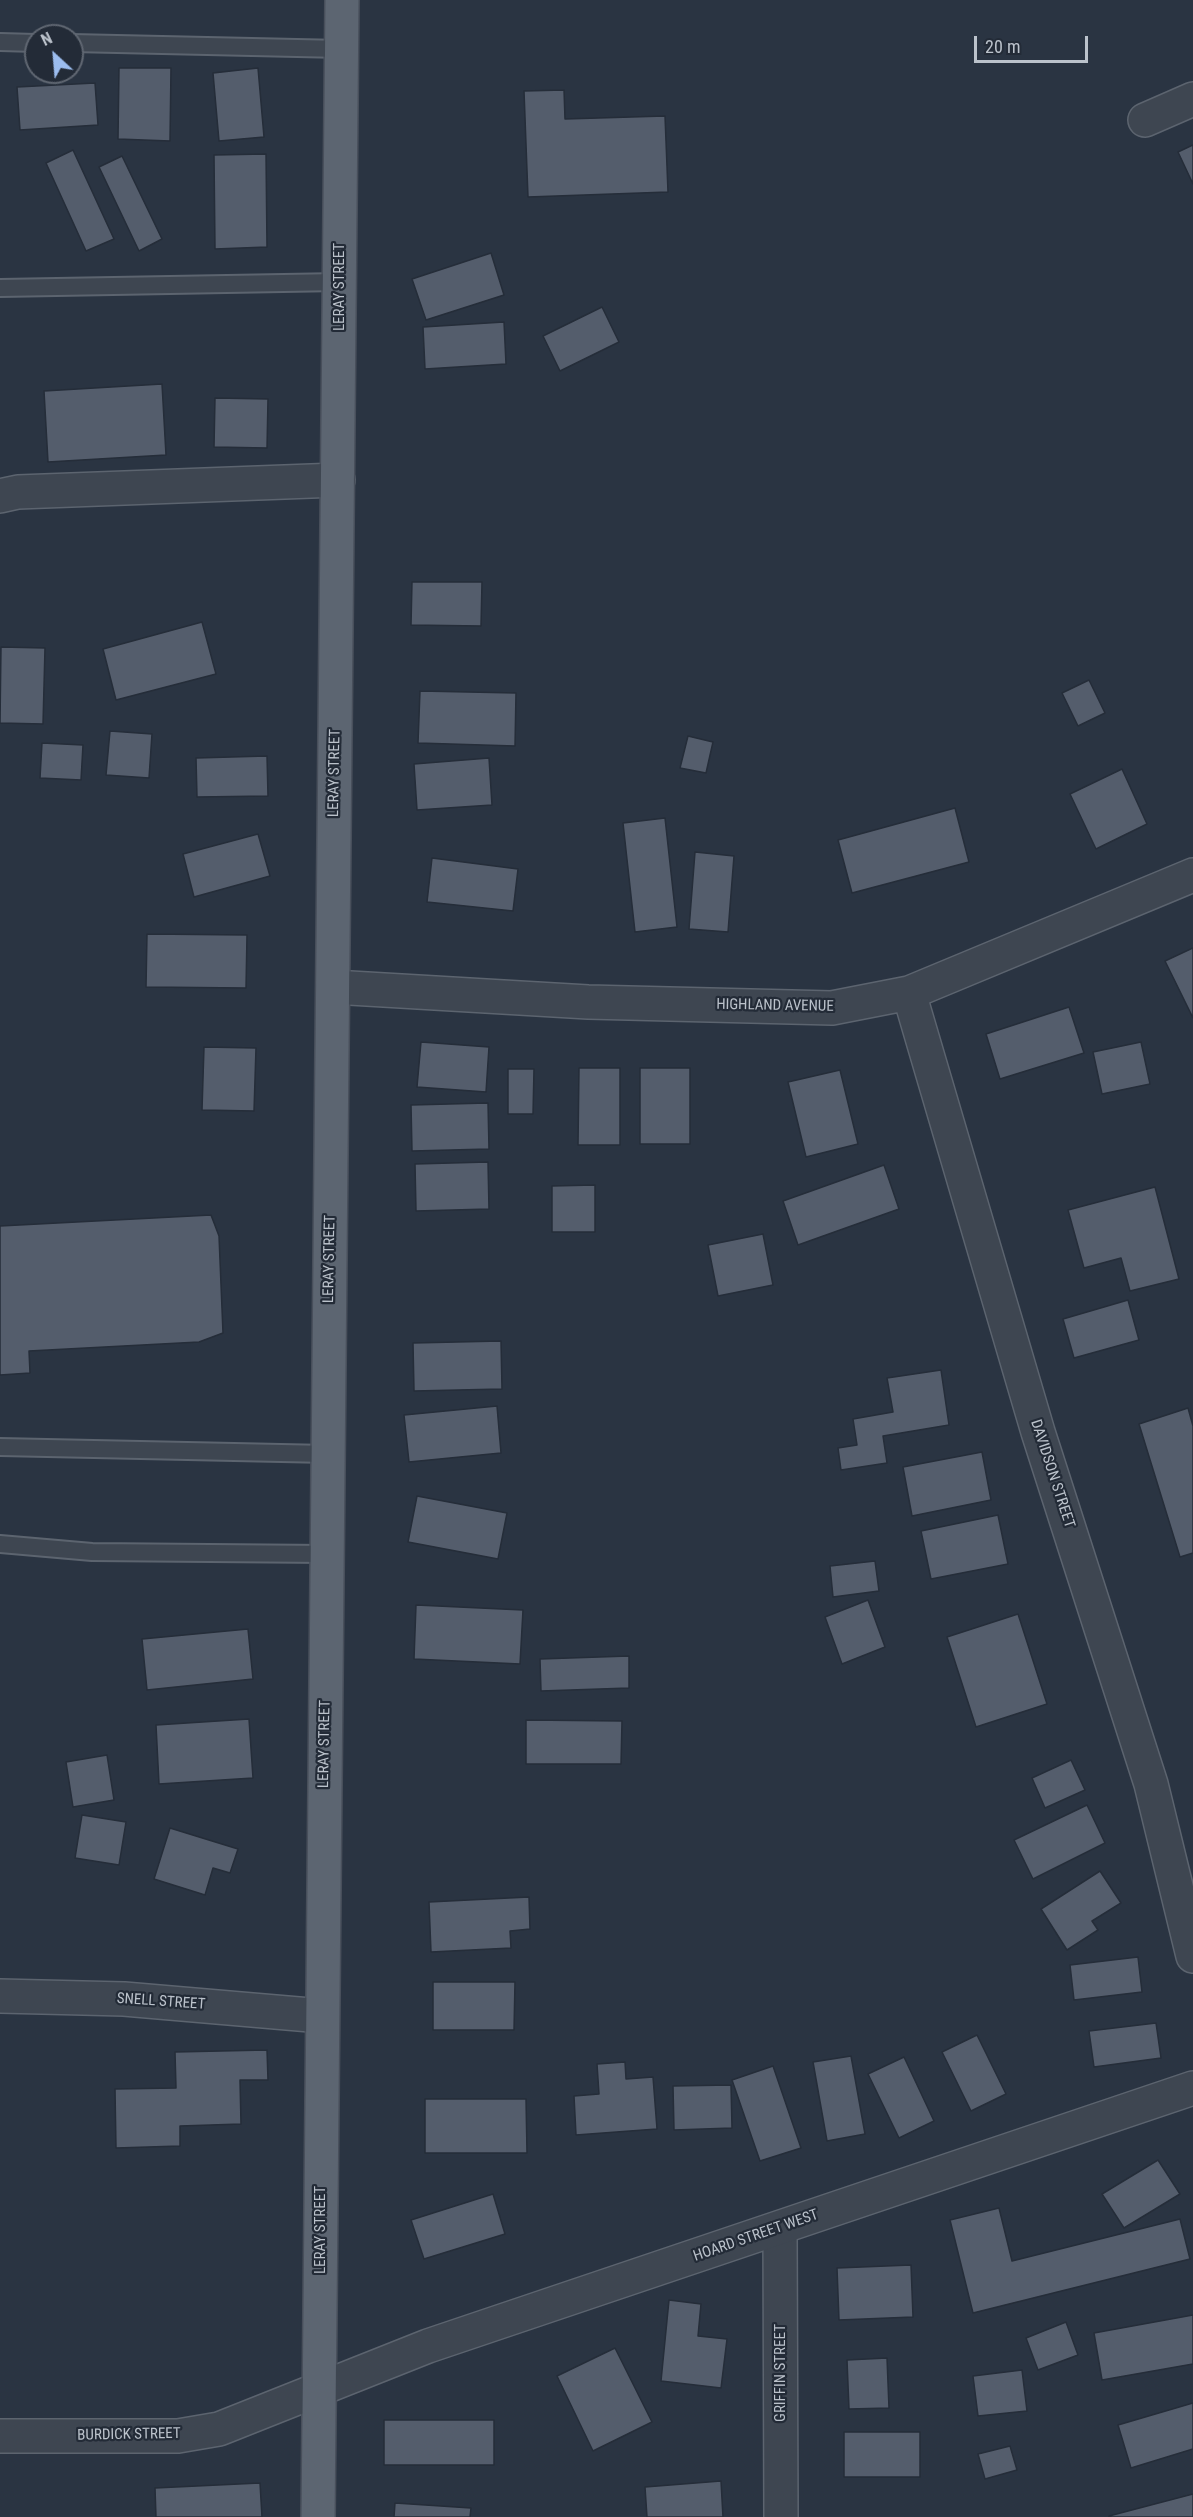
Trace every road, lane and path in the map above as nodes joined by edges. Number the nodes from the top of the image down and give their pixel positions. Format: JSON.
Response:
{"nodes":[{"id":1,"x":342,"y":0,"type":"edge"},
{"id":2,"x":0,"y":42,"type":"edge"},
{"id":3,"x":24,"y":43,"type":"edge"},
{"id":4,"x":84,"y":43,"type":"edge"},
{"id":5,"x":342,"y":49,"type":"junction"},
{"id":6,"x":1193,"y":99,"type":"edge"},
{"id":7,"x":1145,"y":120,"type":"dead end"},
{"id":8,"x":340,"y":282,"type":"junction"},
{"id":9,"x":0,"y":288,"type":"edge"},
{"id":10,"x":338,"y":480,"type":"junction"},
{"id":11,"x":0,"y":495,"type":"edge"},
{"id":12,"x":1193,"y":875,"type":"edge"},
{"id":13,"x":333,"y":987,"type":"junction"},
{"id":14,"x":909,"y":993,"type":"junction"},
{"id":15,"x":0,"y":1447,"type":"edge"},
{"id":16,"x":328,"y":1454,"type":"junction"},
{"id":17,"x":0,"y":1544,"type":"edge"},
{"id":18,"x":327,"y":1554,"type":"junction"},
{"id":19,"x":1193,"y":1956,"type":"edge"},
{"id":20,"x":0,"y":1996,"type":"edge"},
{"id":21,"x":322,"y":2016,"type":"junction"},
{"id":22,"x":1193,"y":2088,"type":"edge"},
{"id":23,"x":780,"y":2228,"type":"junction"},
{"id":24,"x":321,"y":2387,"type":"junction"},
{"id":25,"x":0,"y":2436,"type":"edge"},
{"id":26,"x":318,"y":2517,"type":"edge"},
{"id":27,"x":781,"y":2517,"type":"edge"}],
"edges":[{"from":1,"to":5,"type":"main road","name":"LERAY STREET"},
{"from":2,"to":3,"type":"lane"},
{"from":4,"to":5,"type":"lane"},
{"from":5,"to":8,"type":"main road","name":"LERAY STREET"},
{"from":6,"to":7,"type":"street"},
{"from":8,"to":9,"type":"lane"},
{"from":8,"to":10,"type":"main road","name":"LERAY STREET"},
{"from":10,"to":11,"type":"street"},
{"from":10,"to":13,"type":"main road","name":"LERAY STREET"},
{"from":12,"to":14,"type":"street","name":"HIGHLAND AVENUE"},
{"from":13,"to":14,"type":"street","name":"HIGHLAND AVENUE"},
{"from":13,"to":16,"type":"main road","name":"LERAY STREET"},
{"from":14,"to":19,"type":"street","name":"DAVIDSON STREET"},
{"from":15,"to":16,"type":"lane"},
{"from":16,"to":18,"type":"main road","name":"LERAY STREET"},
{"from":17,"to":18,"type":"lane"},
{"from":18,"to":21,"type":"main road","name":"LERAY STREET"},
{"from":20,"to":21,"type":"street","name":"SNELL STREET"},
{"from":21,"to":24,"type":"main road","name":"LERAY STREET"},
{"from":22,"to":23,"type":"street","name":"HOARD STREET WEST"},
{"from":23,"to":24,"type":"street","name":"HOARD STREET WEST"},
{"from":23,"to":27,"type":"street","name":"GRIFFIN STREET"},
{"from":24,"to":25,"type":"street","name":"BURDICK STREET"},
{"from":24,"to":26,"type":"main road","name":"LERAY STREET"}]}
